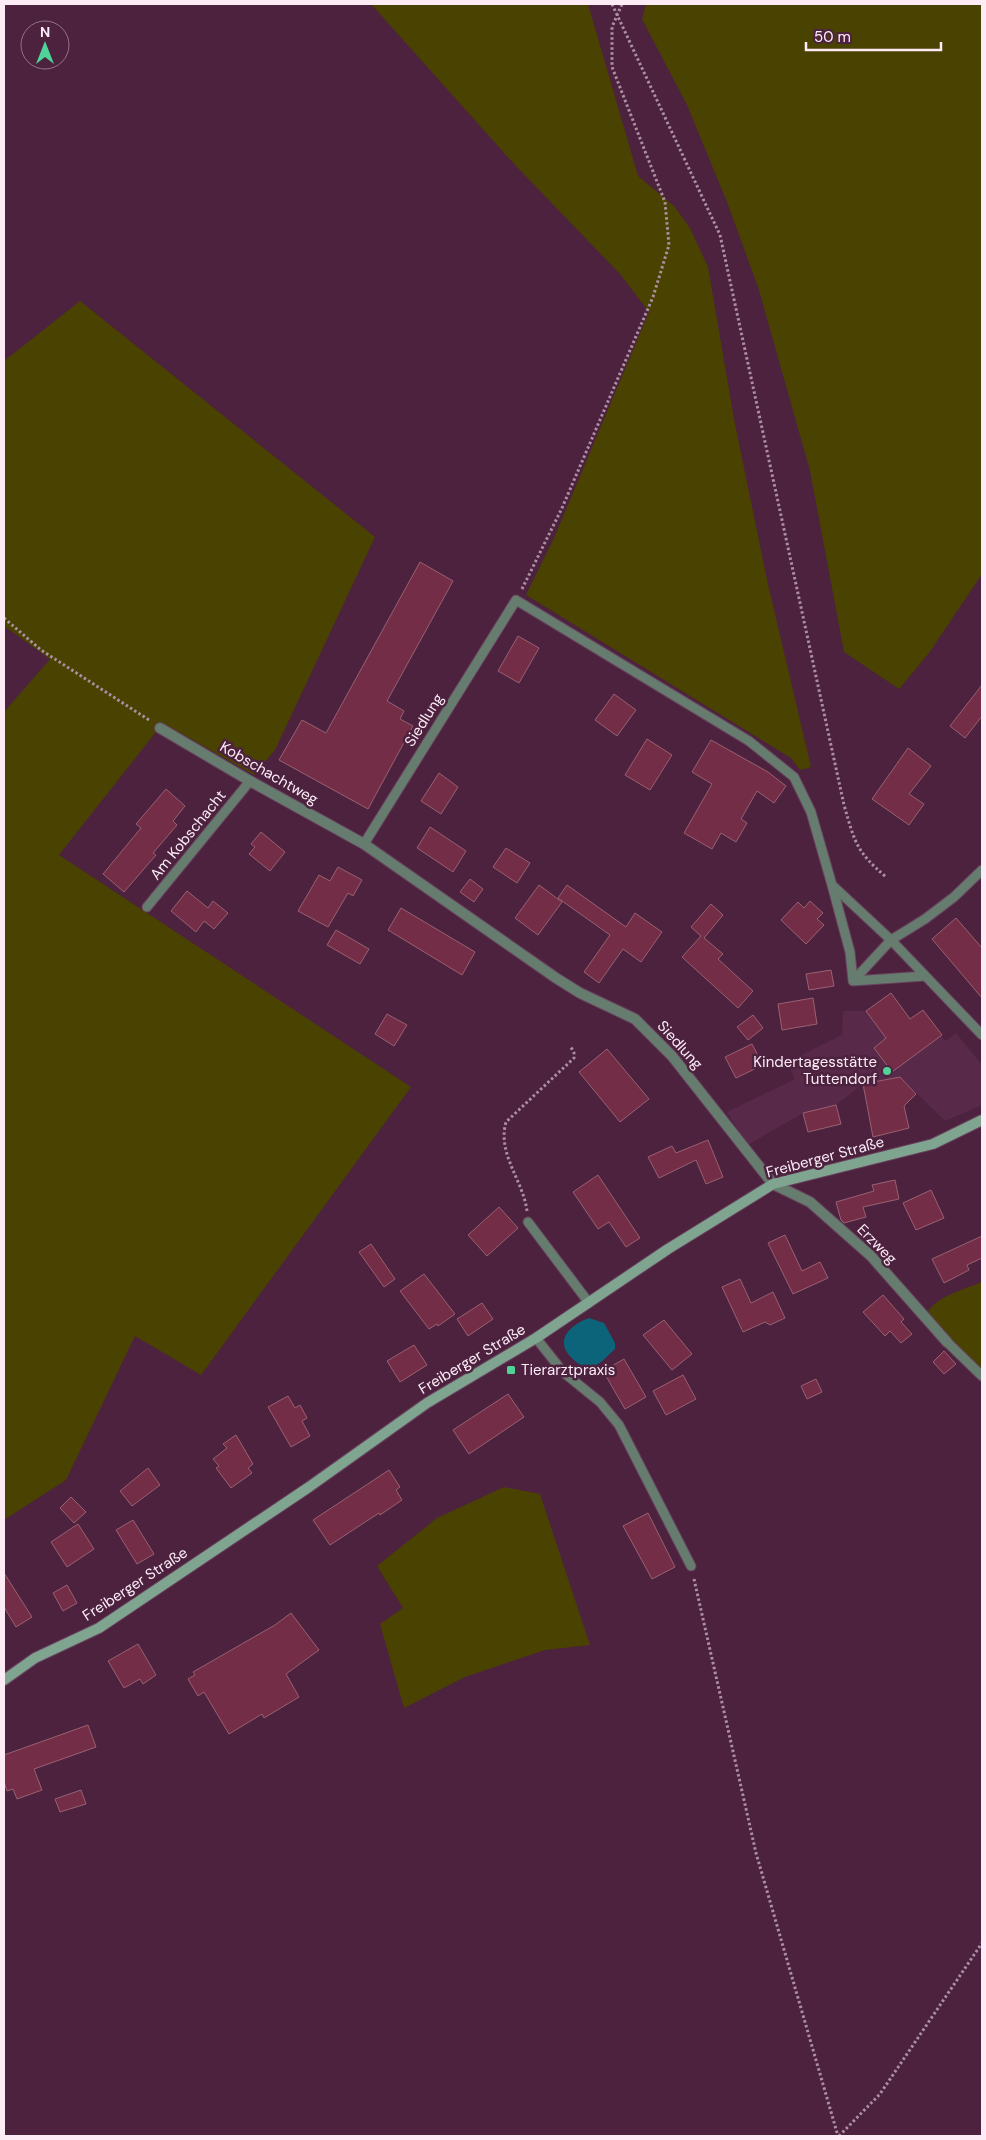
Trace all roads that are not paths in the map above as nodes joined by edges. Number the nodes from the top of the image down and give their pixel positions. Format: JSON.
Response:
{"nodes":[{"id":1,"x":160,"y":728,"type":"road end"},
{"id":2,"x":250,"y":781,"type":"junction"},
{"id":3,"x":364,"y":844,"type":"junction"},
{"id":4,"x":982,"y":870,"type":"edge"},
{"id":5,"x":832,"y":885,"type":"junction"},
{"id":6,"x":147,"y":907,"type":"dead end"},
{"id":7,"x":891,"y":940,"type":"junction"},
{"id":8,"x":925,"y":976,"type":"junction"},
{"id":9,"x":853,"y":981,"type":"junction"},
{"id":10,"x":982,"y":1035,"type":"edge"},
{"id":11,"x":982,"y":1120,"type":"edge"},
{"id":12,"x":772,"y":1184,"type":"junction"},
{"id":13,"x":528,"y":1222,"type":"road end"},
{"id":14,"x":589,"y":1304,"type":"junction"},
{"id":15,"x":536,"y":1338,"type":"junction"},
{"id":16,"x":947,"y":1342,"type":"joint"},
{"id":17,"x":982,"y":1376,"type":"edge"},
{"id":18,"x":691,"y":1566,"type":"road end"},
{"id":19,"x":4,"y":1680,"type":"edge"}],
"edges":[{"from":1,"to":2,"type":"street","name":"Kobschachtweg"},
{"from":2,"to":3,"type":"street","name":"Kobschachtweg"},
{"from":2,"to":6,"type":"lane","name":"Am Kobschacht"},
{"from":3,"to":5,"type":"lane","name":"Siedlung"},
{"from":3,"to":12,"type":"street","name":"Siedlung"},
{"from":4,"to":7,"type":"lane"},
{"from":5,"to":7,"type":"lane"},
{"from":5,"to":9,"type":"lane"},
{"from":7,"to":8,"type":"lane"},
{"from":7,"to":9,"type":"lane"},
{"from":8,"to":9,"type":"lane"},
{"from":8,"to":10,"type":"lane"},
{"from":11,"to":12,"type":"street","name":"Freiberger Straße"},
{"from":12,"to":14,"type":"street","name":"Freiberger Straße"},
{"from":12,"to":16,"type":"street","name":"Erzweg"},
{"from":13,"to":14,"type":"lane"},
{"from":14,"to":15,"type":"street","name":"Freiberger Straße"},
{"from":15,"to":18,"type":"lane"},
{"from":15,"to":19,"type":"street","name":"Freiberger Straße"},
{"from":16,"to":17,"type":"lane"}]}
